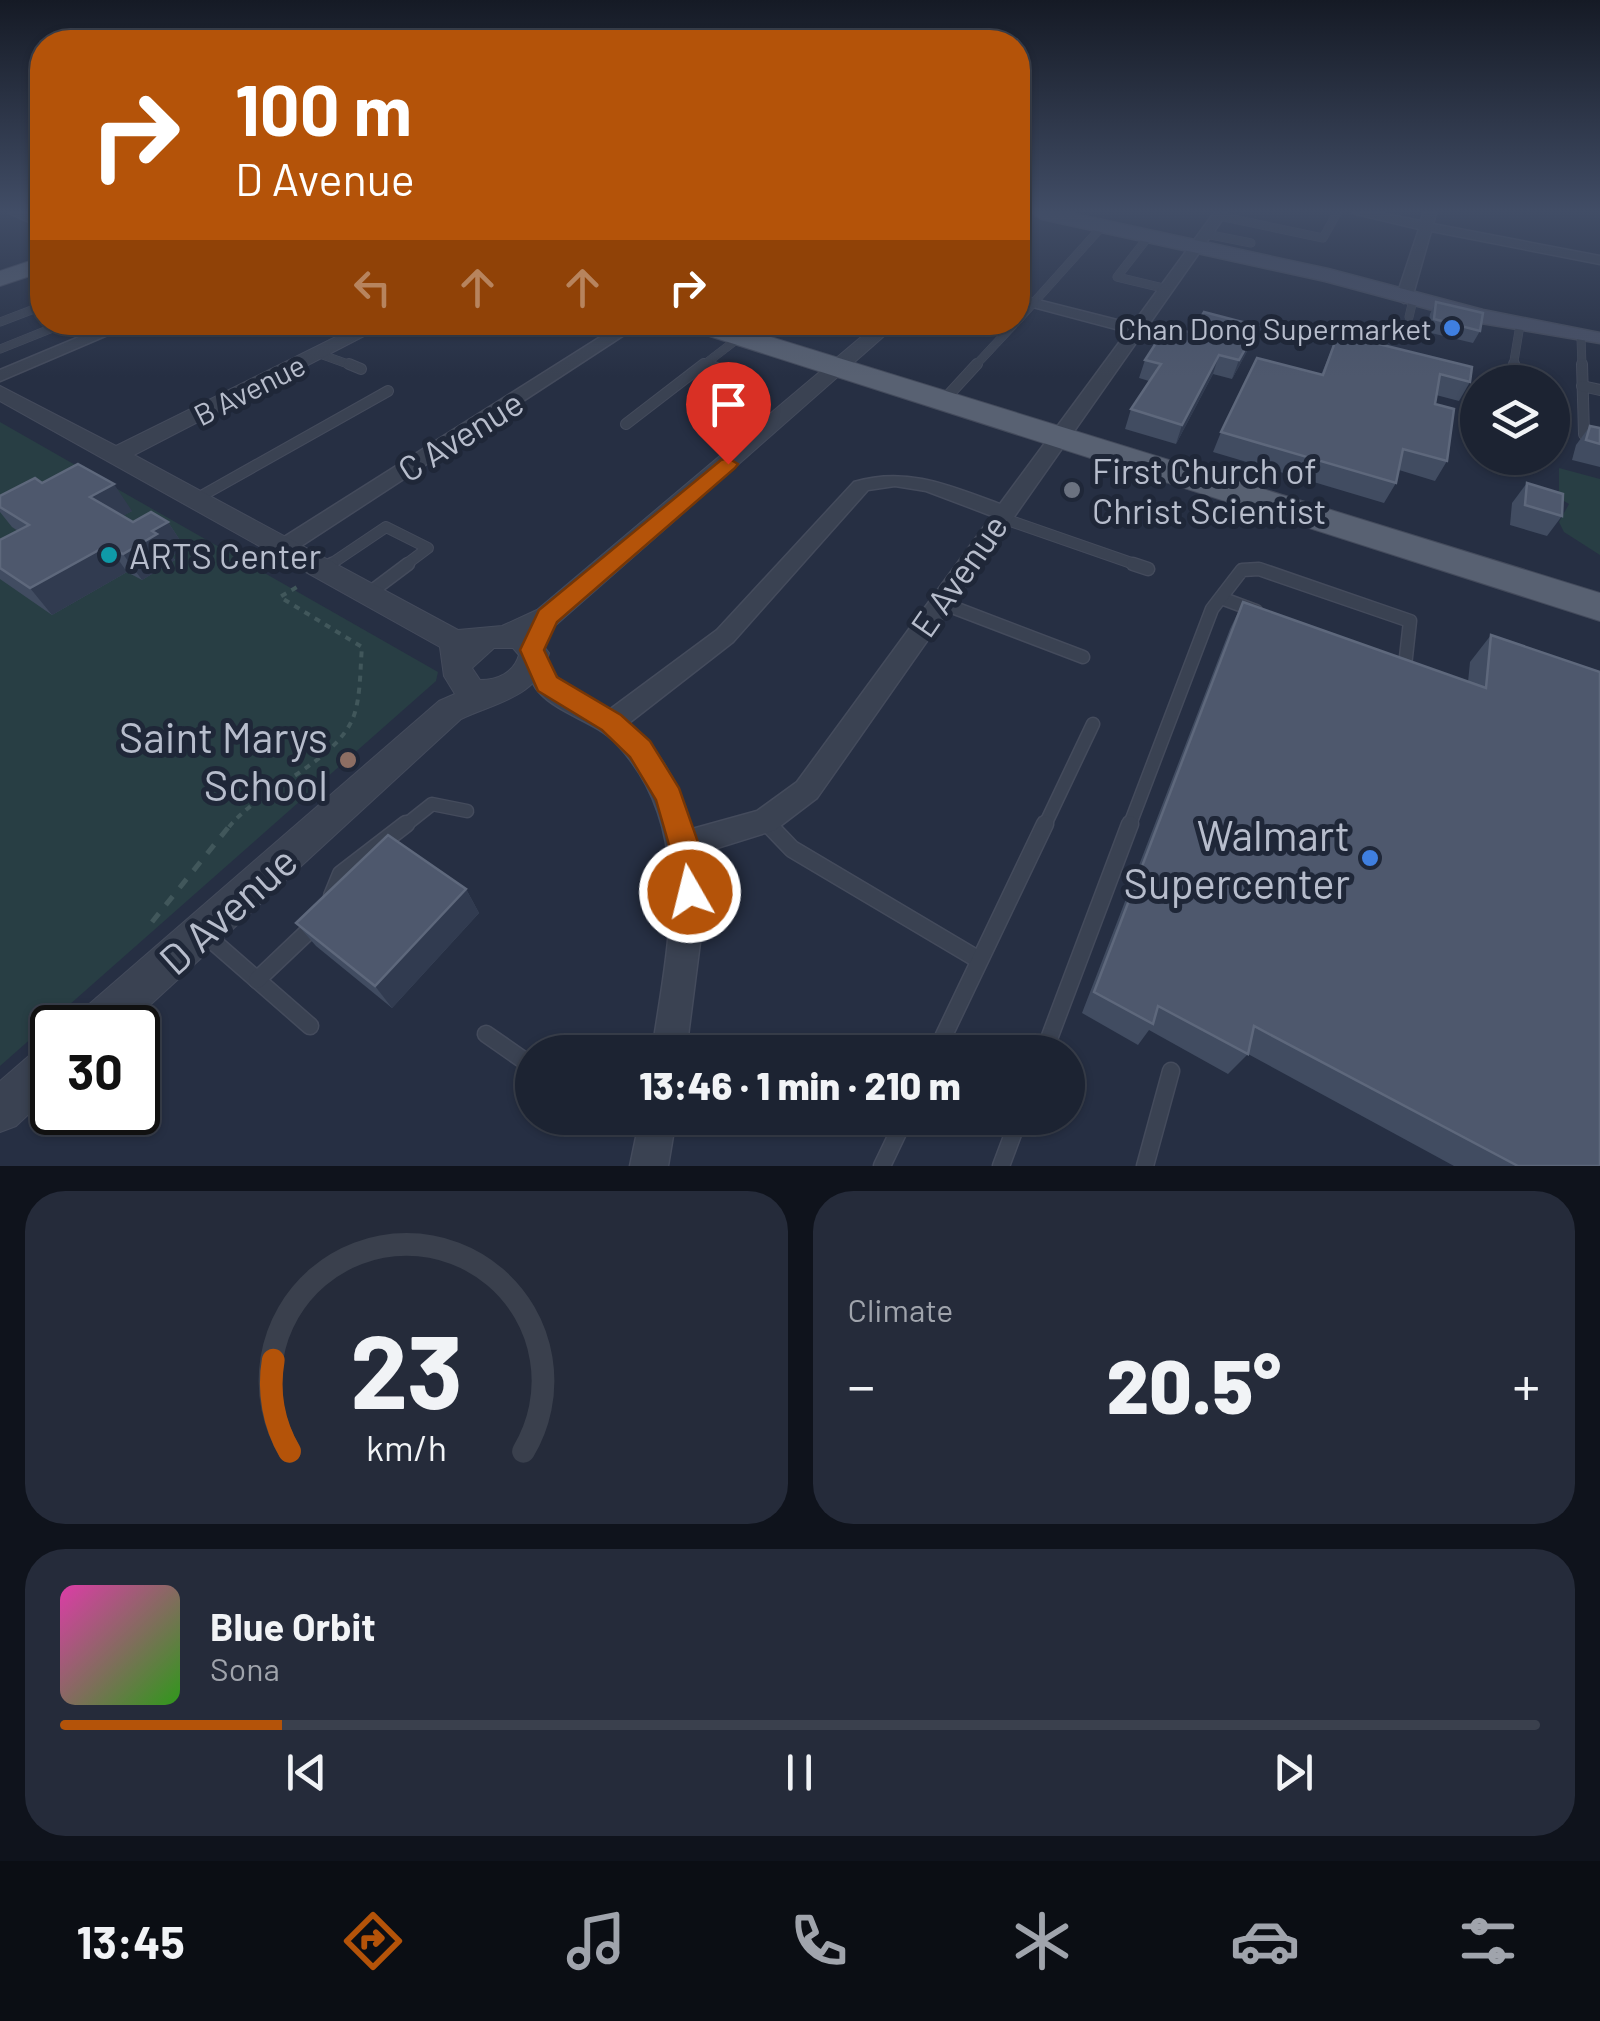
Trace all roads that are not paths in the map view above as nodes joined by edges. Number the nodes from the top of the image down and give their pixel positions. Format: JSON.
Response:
{"nodes":[{"id":1,"x":1061,"y":267,"type":"edge"},
{"id":2,"x":1124,"y":267,"type":"edge"},
{"id":3,"x":1182,"y":267,"type":"edge"},
{"id":4,"x":1288,"y":267,"type":"edge"},
{"id":5,"x":1417,"y":267,"type":"edge"},
{"id":6,"x":30,"y":269,"type":"edge"},
{"id":7,"x":0,"y":280,"type":"edge"},
{"id":8,"x":1167,"y":289,"type":"junction"},
{"id":9,"x":1030,"y":297,"type":"edge"},
{"id":10,"x":1030,"y":302,"type":"edge"},
{"id":11,"x":1409,"y":305,"type":"junction"},
{"id":12,"x":1455,"y":308,"type":"junction"},
{"id":13,"x":30,"y":311,"type":"edge"},
{"id":14,"x":0,"y":312,"type":"edge"},
{"id":15,"x":12,"y":318,"type":"junction"},
{"id":16,"x":0,"y":322,"type":"edge"},
{"id":17,"x":1520,"y":325,"type":"junction"},
{"id":18,"x":1139,"y":330,"type":"junction"},
{"id":19,"x":34,"y":335,"type":"edge"},
{"id":20,"x":99,"y":335,"type":"edge"},
{"id":21,"x":357,"y":335,"type":"edge"},
{"id":22,"x":616,"y":335,"type":"edge"},
{"id":23,"x":734,"y":335,"type":"edge"},
{"id":24,"x":877,"y":335,"type":"edge"},
{"id":25,"x":1003,"y":335,"type":"edge"},
{"id":26,"x":740,"y":337,"type":"junction"},
{"id":27,"x":1591,"y":338,"type":"edge"},
{"id":28,"x":0,"y":348,"type":"edge"},
{"id":29,"x":320,"y":354,"type":"junction"},
{"id":30,"x":706,"y":364,"type":"junction"},
{"id":31,"x":1514,"y":365,"type":"edge"},
{"id":32,"x":362,"y":368,"type":"dead end"},
{"id":33,"x":840,"y":369,"type":"junction"},
{"id":34,"x":724,"y":371,"type":"dead end"},
{"id":35,"x":0,"y":376,"type":"edge"},
{"id":36,"x":1582,"y":386,"type":"junction"},
{"id":37,"x":1600,"y":390,"type":"edge"},
{"id":38,"x":388,"y":391,"type":"dead end"},
{"id":39,"x":0,"y":392,"type":"edge"},
{"id":40,"x":943,"y":400,"type":"junction"},
{"id":41,"x":626,"y":424,"type":"dead end"},
{"id":42,"x":1059,"y":437,"type":"junction"},
{"id":43,"x":1600,"y":437,"type":"edge"},
{"id":44,"x":116,"y":456,"type":"junction"},
{"id":45,"x":196,"y":499,"type":"junction"},
{"id":46,"x":1001,"y":514,"type":"junction"},
{"id":47,"x":284,"y":547,"type":"junction"},
{"id":48,"x":1148,"y":569,"type":"dead end"},
{"id":49,"x":324,"y":570,"type":"junction"},
{"id":50,"x":368,"y":594,"type":"junction"},
{"id":51,"x":1221,"y":598,"type":"junction"},
{"id":52,"x":938,"y":602,"type":"junction"},
{"id":53,"x":1600,"y":607,"type":"edge"},
{"id":54,"x":1276,"y":618,"type":"edge"},
{"id":55,"x":1082,"y":656,"type":"dead end"},
{"id":56,"x":526,"y":657,"type":"junction"},
{"id":57,"x":1386,"y":660,"type":"edge"},
{"id":58,"x":455,"y":668,"type":"junction"},
{"id":59,"x":612,"y":722,"type":"junction"},
{"id":60,"x":1093,"y":724,"type":"dead end"},
{"id":61,"x":468,"y":811,"type":"dead end"},
{"id":62,"x":765,"y":822,"type":"junction"},
{"id":63,"x":684,"y":845,"type":"junction"},
{"id":64,"x":202,"y":932,"type":"junction"},
{"id":65,"x":979,"y":960,"type":"junction"},
{"id":66,"x":257,"y":980,"type":"junction"},
{"id":67,"x":120,"y":1005,"type":"edge"},
{"id":68,"x":310,"y":1026,"type":"dead end"},
{"id":69,"x":486,"y":1034,"type":"dead end"},
{"id":70,"x":671,"y":1035,"type":"edge"},
{"id":71,"x":944,"y":1035,"type":"edge"},
{"id":72,"x":1050,"y":1035,"type":"edge"},
{"id":73,"x":515,"y":1054,"type":"edge"},
{"id":74,"x":1171,"y":1071,"type":"dead end"},
{"id":75,"x":30,"y":1083,"type":"edge"},
{"id":76,"x":0,"y":1110,"type":"edge"},
{"id":77,"x":655,"y":1135,"type":"edge"},
{"id":78,"x":897,"y":1135,"type":"edge"},
{"id":79,"x":1013,"y":1135,"type":"edge"},
{"id":80,"x":649,"y":1166,"type":"edge"},
{"id":81,"x":882,"y":1166,"type":"edge"},
{"id":82,"x":1001,"y":1166,"type":"edge"},
{"id":83,"x":1144,"y":1166,"type":"edge"}],
"edges":[{"from":1,"to":9,"type":"lane"},
{"from":2,"to":8,"type":"lane"},
{"from":3,"to":8,"type":"street","name":"E Avenue"},
{"from":4,"to":11,"type":"main road"},
{"from":5,"to":11,"type":"street"},
{"from":6,"to":7,"type":"main road"},
{"from":8,"to":18,"type":"street","name":"E Avenue"},
{"from":10,"to":18,"type":"street"},
{"from":11,"to":12,"type":"main road"},
{"from":12,"to":17,"type":"main road"},
{"from":12,"to":27,"type":"main road"},
{"from":13,"to":15,"type":"lane"},
{"from":14,"to":15,"type":"lane"},
{"from":15,"to":16,"type":"lane"},
{"from":17,"to":27,"type":"main road"},
{"from":17,"to":31,"type":"lane"},
{"from":18,"to":42,"type":"street","name":"E Avenue"},
{"from":19,"to":28,"type":"lane"},
{"from":20,"to":35,"type":"street"},
{"from":21,"to":29,"type":"street","name":"B Avenue"},
{"from":22,"to":47,"type":"street","name":"C Avenue"},
{"from":23,"to":26,"type":"main road"},
{"from":24,"to":33,"type":"street"},
{"from":25,"to":40,"type":"lane"},
{"from":26,"to":30,"type":"lane"},
{"from":26,"to":33,"type":"main road"},
{"from":27,"to":36,"type":"lane"},
{"from":29,"to":32,"type":"lane"},
{"from":29,"to":44,"type":"street","name":"B Avenue"},
{"from":30,"to":34,"type":"lane"},
{"from":30,"to":41,"type":"lane"},
{"from":33,"to":40,"type":"main road"},
{"from":33,"to":56,"type":"street"},
{"from":36,"to":37,"type":"lane"},
{"from":36,"to":43,"type":"lane"},
{"from":38,"to":45,"type":"lane"},
{"from":39,"to":44,"type":"street"},
{"from":40,"to":42,"type":"main road"},
{"from":42,"to":46,"type":"street","name":"E Avenue"},
{"from":42,"to":53,"type":"main road"},
{"from":44,"to":45,"type":"street"},
{"from":45,"to":47,"type":"street"},
{"from":46,"to":48,"type":"lane"},
{"from":46,"to":52,"type":"street","name":"E Avenue"},
{"from":46,"to":59,"type":"street"},
{"from":47,"to":49,"type":"street"},
{"from":49,"to":50,"type":"street"},
{"from":49,"to":50,"type":"lane"},
{"from":50,"to":58,"type":"street"},
{"from":51,"to":54,"type":"lane"},
{"from":51,"to":57,"type":"lane"},
{"from":51,"to":72,"type":"lane"},
{"from":52,"to":55,"type":"lane"},
{"from":52,"to":62,"type":"street","name":"E Avenue"},
{"from":56,"to":58,"type":"street"},
{"from":56,"to":58,"type":"street","name":"D Avenue"},
{"from":56,"to":59,"type":"street"},
{"from":58,"to":64,"type":"street","name":"D Avenue"},
{"from":59,"to":63,"type":"street"},
{"from":60,"to":65,"type":"lane"},
{"from":61,"to":66,"type":"lane"},
{"from":62,"to":63,"type":"street","name":"E Avenue"},
{"from":62,"to":65,"type":"lane"},
{"from":63,"to":70,"type":"street"},
{"from":64,"to":66,"type":"lane"},
{"from":64,"to":67,"type":"street","name":"D Avenue"},
{"from":65,"to":71,"type":"lane"},
{"from":66,"to":68,"type":"lane"},
{"from":69,"to":73,"type":"lane"},
{"from":74,"to":83,"type":"lane"},
{"from":75,"to":76,"type":"street"},
{"from":77,"to":80,"type":"street"},
{"from":78,"to":81,"type":"lane"},
{"from":79,"to":82,"type":"lane"}]}
